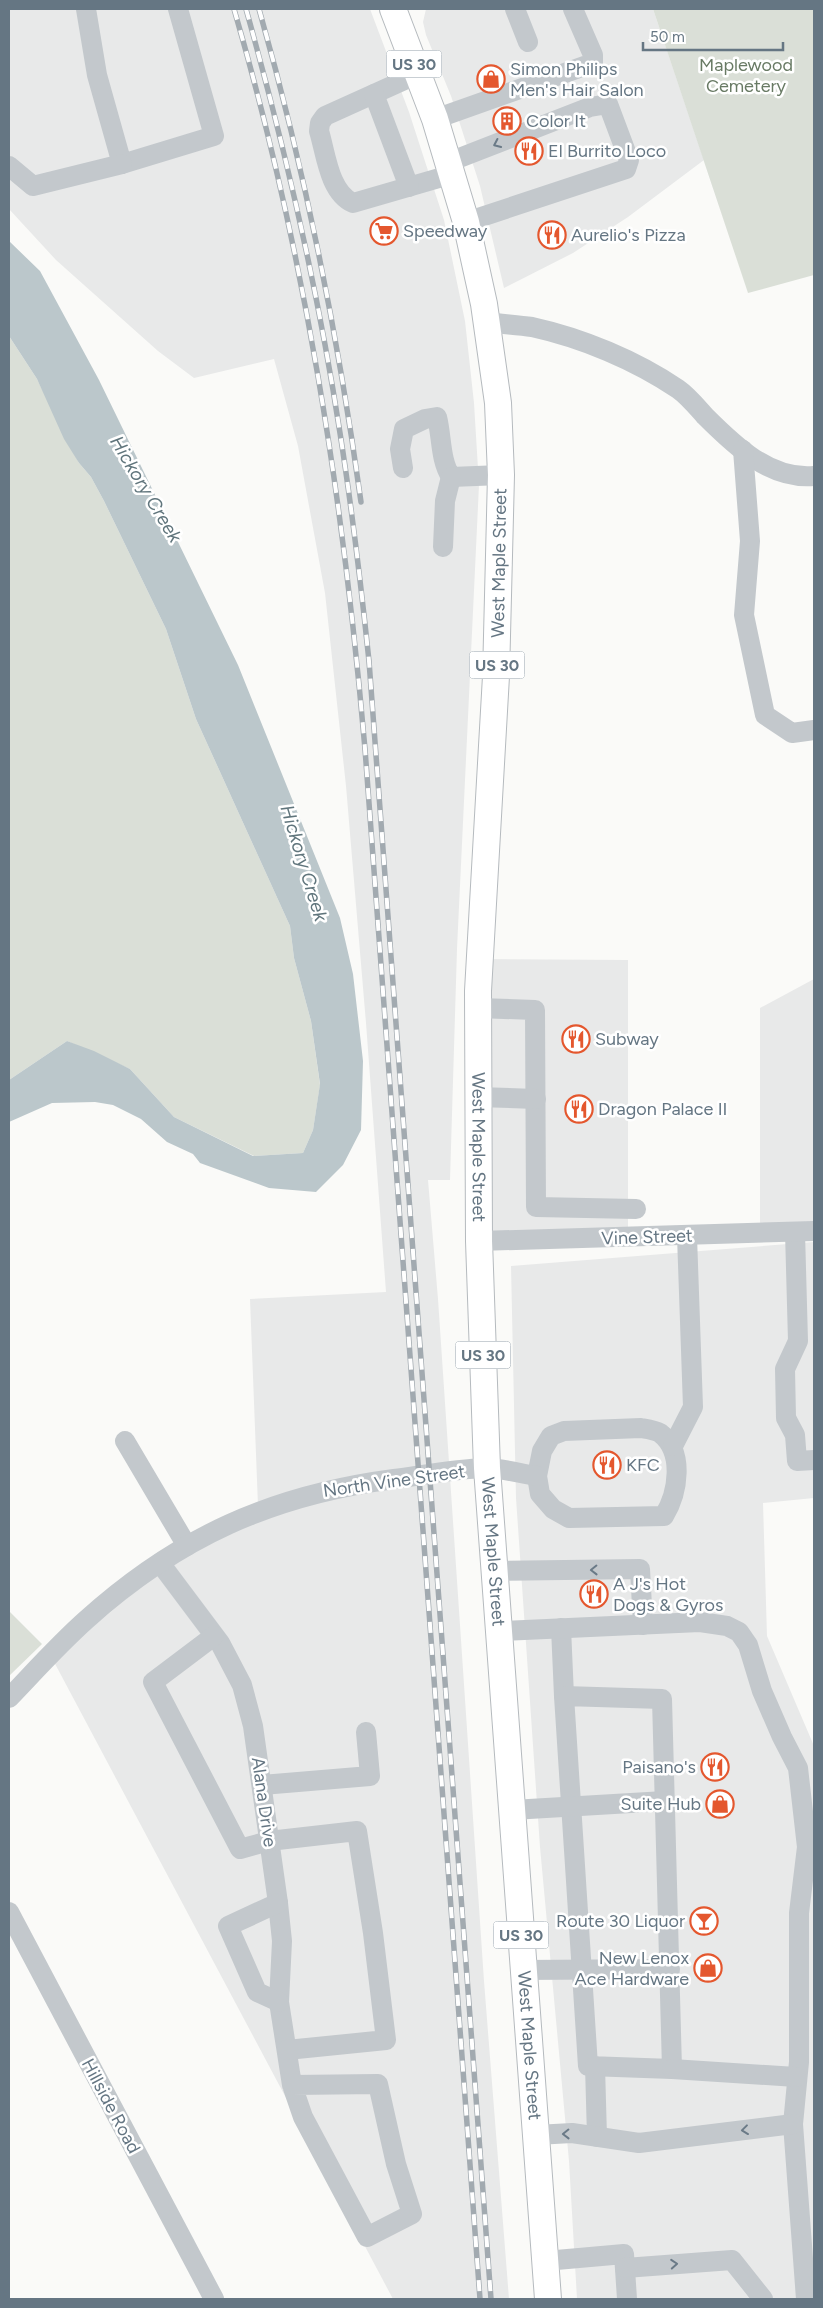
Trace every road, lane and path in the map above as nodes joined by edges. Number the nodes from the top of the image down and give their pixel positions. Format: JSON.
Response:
{"nodes":[{"id":1,"x":86,"y":9,"type":"edge"},
{"id":2,"x":178,"y":9,"type":"edge"},
{"id":3,"x":393,"y":9,"type":"edge"},
{"id":4,"x":515,"y":9,"type":"edge"},
{"id":5,"x":573,"y":9,"type":"edge"},
{"id":6,"x":528,"y":42,"type":"dead end"},
{"id":7,"x":418,"y":74,"type":"junction"},
{"id":8,"x":374,"y":94,"type":"junction"},
{"id":9,"x":435,"y":119,"type":"junction"},
{"id":10,"x":122,"y":164,"type":"junction"},
{"id":11,"x":9,"y":166,"type":"edge"},
{"id":12,"x":451,"y":168,"type":"junction"},
{"id":13,"x":409,"y":187,"type":"junction"},
{"id":14,"x":466,"y":222,"type":"junction"},
{"id":15,"x":486,"y":322,"type":"junction"},
{"id":16,"x":743,"y":450,"type":"junction"},
{"id":17,"x":403,"y":468,"type":"dead end"},
{"id":18,"x":501,"y":475,"type":"junction"},
{"id":19,"x":814,"y":476,"type":"edge"},
{"id":20,"x":451,"y":477,"type":"junction"},
{"id":21,"x":443,"y":547,"type":"dead end"},
{"id":22,"x":814,"y":730,"type":"edge"},
{"id":23,"x":478,"y":1008,"type":"junction"},
{"id":24,"x":477,"y":1097,"type":"junction"},
{"id":25,"x":536,"y":1099,"type":"junction"},
{"id":26,"x":636,"y":1209,"type":"dead end"},
{"id":27,"x":805,"y":1231,"type":"edge"},
{"id":28,"x":687,"y":1236,"type":"junction"},
{"id":29,"x":479,"y":1241,"type":"junction"},
{"id":30,"x":806,"y":1321,"type":"edge"},
{"id":31,"x":125,"y":1441,"type":"dead end"},
{"id":32,"x":673,"y":1446,"type":"junction"},
{"id":33,"x":806,"y":1460,"type":"edge"},
{"id":34,"x":487,"y":1468,"type":"junction"},
{"id":35,"x":537,"y":1476,"type":"junction"},
{"id":36,"x":187,"y":1546,"type":"junction"},
{"id":37,"x":160,"y":1563,"type":"junction"},
{"id":38,"x":495,"y":1571,"type":"junction"},
{"id":39,"x":643,"y":1625,"type":"junction"},
{"id":40,"x":561,"y":1628,"type":"junction"},
{"id":41,"x":500,"y":1631,"type":"junction"},
{"id":42,"x":214,"y":1636,"type":"junction"},
{"id":43,"x":564,"y":1696,"type":"junction"},
{"id":44,"x":9,"y":1698,"type":"edge"},
{"id":45,"x":366,"y":1732,"type":"dead end"},
{"id":46,"x":262,"y":1785,"type":"junction"},
{"id":47,"x":665,"y":1801,"type":"junction"},
{"id":48,"x":571,"y":1806,"type":"junction"},
{"id":49,"x":512,"y":1810,"type":"junction"},
{"id":50,"x":269,"y":1841,"type":"junction"},
{"id":51,"x":278,"y":1902,"type":"junction"},
{"id":52,"x":9,"y":1912,"type":"edge"},
{"id":53,"x":582,"y":1969,"type":"junction"},
{"id":54,"x":670,"y":1969,"type":"junction"},
{"id":55,"x":523,"y":1970,"type":"junction"},
{"id":56,"x":279,"y":2002,"type":"junction"},
{"id":57,"x":595,"y":2066,"type":"junction"},
{"id":58,"x":289,"y":2067,"type":"junction"},
{"id":59,"x":672,"y":2070,"type":"junction"},
{"id":60,"x":796,"y":2077,"type":"junction"},
{"id":61,"x":793,"y":2124,"type":"junction"},
{"id":62,"x":536,"y":2135,"type":"junction"},
{"id":63,"x":598,"y":2137,"type":"junction"},
{"id":64,"x":545,"y":2261,"type":"junction"},
{"id":65,"x":625,"y":2268,"type":"junction"},
{"id":66,"x":214,"y":2299,"type":"edge"},
{"id":67,"x":548,"y":2299,"type":"edge"},
{"id":68,"x":627,"y":2299,"type":"edge"},
{"id":69,"x":763,"y":2299,"type":"edge"},
{"id":70,"x":806,"y":2299,"type":"edge"}],
"edges":[{"from":1,"to":10,"type":"street"},
{"from":2,"to":10,"type":"street"},
{"from":3,"to":7,"type":"main road","name":"West Maple Street","number":"US 30"},
{"from":4,"to":6,"type":"street"},
{"from":5,"to":9,"type":"street"},
{"from":7,"to":8,"type":"street"},
{"from":7,"to":9,"type":"main road","name":"West Maple Street","number":"US 30"},
{"from":8,"to":13,"type":"street"},
{"from":8,"to":13,"type":"street"},
{"from":9,"to":12,"type":"main road","name":"West Maple Street","number":"US 30"},
{"from":10,"to":11,"type":"street"},
{"from":12,"to":13,"type":"street"},
{"from":12,"to":14,"type":"main road","name":"West Maple Street","number":"US 30"},
{"from":14,"to":12,"type":"street","one_way":true},
{"from":14,"to":15,"type":"main road","name":"West Maple Street","number":"US 30"},
{"from":15,"to":16,"type":"street"},
{"from":15,"to":18,"type":"main road","name":"West Maple Street","number":"US 30"},
{"from":16,"to":19,"type":"street"},
{"from":16,"to":22,"type":"street"},
{"from":17,"to":20,"type":"street"},
{"from":18,"to":20,"type":"street"},
{"from":18,"to":23,"type":"main road","name":"West Maple Street","number":"US 30"},
{"from":20,"to":21,"type":"street"},
{"from":23,"to":24,"type":"main road","name":"West Maple Street","number":"US 30"},
{"from":23,"to":25,"type":"street"},
{"from":24,"to":25,"type":"street"},
{"from":24,"to":29,"type":"main road","name":"West Maple Street","number":"US 30"},
{"from":25,"to":26,"type":"street"},
{"from":27,"to":28,"type":"street","name":"Vine Street"},
{"from":27,"to":30,"type":"street"},
{"from":28,"to":29,"type":"street","name":"Vine Street"},
{"from":28,"to":32,"type":"street"},
{"from":29,"to":34,"type":"main road","name":"West Maple Street","number":"US 30"},
{"from":30,"to":33,"type":"street"},
{"from":31,"to":36,"type":"street"},
{"from":32,"to":35,"type":"street"},
{"from":32,"to":35,"type":"street"},
{"from":34,"to":35,"type":"street","name":"North Vine Street"},
{"from":34,"to":36,"type":"street","name":"North Vine Street"},
{"from":34,"to":38,"type":"main road","name":"West Maple Street","number":"US 30"},
{"from":36,"to":37,"type":"street","name":"North Vine Street"},
{"from":37,"to":42,"type":"street","name":"Alana Drive"},
{"from":37,"to":44,"type":"street","name":"North Vine Street"},
{"from":39,"to":38,"type":"street","one_way":true},
{"from":38,"to":41,"type":"main road","name":"West Maple Street","number":"US 30"},
{"from":39,"to":40,"type":"street"},
{"from":39,"to":60,"type":"street"},
{"from":40,"to":41,"type":"street"},
{"from":40,"to":43,"type":"street"},
{"from":41,"to":49,"type":"main road","name":"West Maple Street","number":"US 30"},
{"from":42,"to":46,"type":"street","name":"Alana Drive"},
{"from":42,"to":50,"type":"street"},
{"from":43,"to":47,"type":"street"},
{"from":43,"to":48,"type":"street"},
{"from":45,"to":46,"type":"street"},
{"from":46,"to":50,"type":"street","name":"Alana Drive"},
{"from":47,"to":48,"type":"street"},
{"from":47,"to":54,"type":"street"},
{"from":48,"to":49,"type":"street"},
{"from":48,"to":53,"type":"street"},
{"from":49,"to":55,"type":"main road","name":"West Maple Street","number":"US 30"},
{"from":50,"to":51,"type":"street","name":"Alana Drive"},
{"from":50,"to":58,"type":"street"},
{"from":51,"to":56,"type":"street","name":"Alana Drive"},
{"from":51,"to":56,"type":"street"},
{"from":52,"to":66,"type":"street","name":"Hillside Road"},
{"from":53,"to":54,"type":"street"},
{"from":53,"to":55,"type":"street"},
{"from":53,"to":57,"type":"street"},
{"from":54,"to":59,"type":"street"},
{"from":55,"to":62,"type":"main road","name":"West Maple Street","number":"US 30"},
{"from":56,"to":58,"type":"street","name":"Alana Drive"},
{"from":57,"to":59,"type":"street"},
{"from":57,"to":63,"type":"street"},
{"from":58,"to":58,"type":"street","name":"Alana Drive"},
{"from":59,"to":60,"type":"street"},
{"from":60,"to":61,"type":"street"},
{"from":61,"to":63,"type":"street","one_way":true},
{"from":61,"to":70,"type":"street"},
{"from":63,"to":62,"type":"street","one_way":true},
{"from":62,"to":64,"type":"main road","name":"West Maple Street","number":"US 30"},
{"from":64,"to":65,"type":"street"},
{"from":64,"to":67,"type":"main road","name":"West Maple Street","number":"US 30"},
{"from":65,"to":68,"type":"street"},
{"from":65,"to":69,"type":"street","one_way":true}]}
